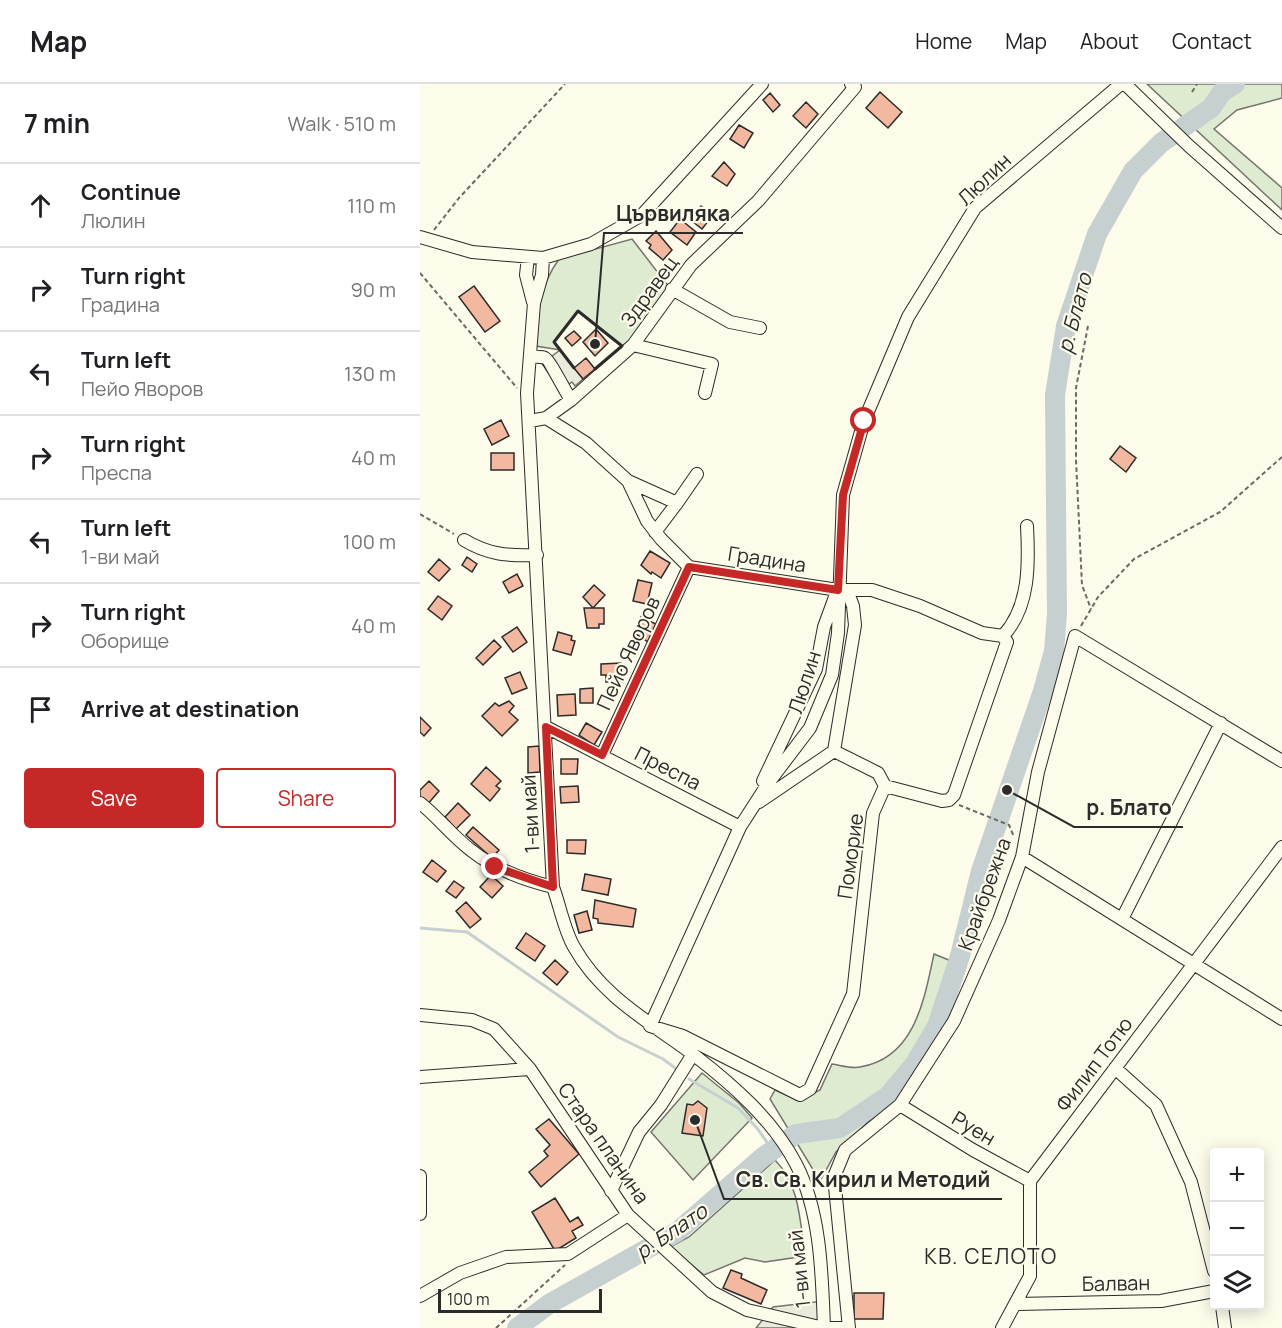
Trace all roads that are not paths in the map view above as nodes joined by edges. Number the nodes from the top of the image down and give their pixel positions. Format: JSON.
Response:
{"nodes":[{"id":1,"x":762,"y":84,"type":"edge"},
{"id":2,"x":851,"y":84,"type":"edge"},
{"id":3,"x":1127,"y":87,"type":"edge"},
{"id":4,"x":1282,"y":228,"type":"edge"},
{"id":5,"x":424,"y":239,"type":"edge"},
{"id":6,"x":528,"y":257,"type":"junction"},
{"id":7,"x":543,"y":258,"type":"junction"},
{"id":8,"x":672,"y":289,"type":"junction"},
{"id":9,"x":534,"y":303,"type":"junction"},
{"id":10,"x":760,"y":328,"type":"dead end"},
{"id":11,"x":633,"y":345,"type":"junction"},
{"id":12,"x":530,"y":357,"type":"junction"},
{"id":13,"x":705,"y":393,"type":"dead end"},
{"id":14,"x":571,"y":400,"type":"junction"},
{"id":15,"x":546,"y":418,"type":"junction"},
{"id":16,"x":530,"y":421,"type":"junction"},
{"id":17,"x":697,"y":474,"type":"dead end"},
{"id":18,"x":628,"y":481,"type":"junction"},
{"id":19,"x":677,"y":503,"type":"junction"},
{"id":20,"x":1027,"y":526,"type":"dead end"},
{"id":21,"x":655,"y":532,"type":"junction"},
{"id":22,"x":464,"y":540,"type":"road end"},
{"id":23,"x":537,"y":555,"type":"junction"},
{"id":24,"x":689,"y":567,"type":"junction"},
{"id":25,"x":843,"y":590,"type":"junction"},
{"id":26,"x":1003,"y":636,"type":"junction"},
{"id":27,"x":1221,"y":723,"type":"junction"},
{"id":28,"x":546,"y":727,"type":"junction"},
{"id":29,"x":834,"y":751,"type":"junction"},
{"id":30,"x":602,"y":755,"type":"junction"},
{"id":31,"x":1282,"y":761,"type":"edge"},
{"id":32,"x":885,"y":786,"type":"junction"},
{"id":33,"x":420,"y":803,"type":"edge"},
{"id":34,"x":756,"y":805,"type":"junction"},
{"id":35,"x":744,"y":822,"type":"junction"},
{"id":36,"x":1282,"y":847,"type":"edge"},
{"id":37,"x":1022,"y":857,"type":"junction"},
{"id":38,"x":553,"y":887,"type":"junction"},
{"id":39,"x":1122,"y":920,"type":"junction"},
{"id":40,"x":1195,"y":964,"type":"junction"},
{"id":41,"x":420,"y":1015,"type":"edge"},
{"id":42,"x":1282,"y":1019,"type":"edge"},
{"id":43,"x":650,"y":1026,"type":"junction"},
{"id":44,"x":693,"y":1054,"type":"junction"},
{"id":45,"x":1115,"y":1068,"type":"junction"},
{"id":46,"x":530,"y":1069,"type":"junction"},
{"id":47,"x":420,"y":1077,"type":"edge"},
{"id":48,"x":900,"y":1105,"type":"junction"},
{"id":49,"x":420,"y":1176,"type":"edge"},
{"id":50,"x":1030,"y":1181,"type":"junction"},
{"id":51,"x":611,"y":1191,"type":"junction"},
{"id":52,"x":420,"y":1214,"type":"edge"},
{"id":53,"x":628,"y":1215,"type":"junction"},
{"id":54,"x":1211,"y":1256,"type":"edge"},
{"id":55,"x":1210,"y":1292,"type":"edge"},
{"id":56,"x":420,"y":1296,"type":"edge"},
{"id":57,"x":1017,"y":1304,"type":"junction"},
{"id":58,"x":1223,"y":1310,"type":"edge"},
{"id":59,"x":824,"y":1328,"type":"edge"},
{"id":60,"x":844,"y":1328,"type":"edge"},
{"id":61,"x":849,"y":1328,"type":"edge"},
{"id":62,"x":1002,"y":1328,"type":"edge"},
{"id":63,"x":1225,"y":1328,"type":"edge"}],
"edges":[{"from":1,"to":7,"type":"street"},
{"from":2,"to":8,"type":"street","name":"Здравец"},
{"from":3,"to":4,"type":"street"},
{"from":3,"to":25,"type":"street","name":"Люлин"},
{"from":5,"to":6,"type":"street"},
{"from":6,"to":7,"type":"street"},
{"from":6,"to":9,"type":"street","name":"1-ви май"},
{"from":7,"to":9,"type":"street","name":"1-ви май"},
{"from":8,"to":10,"type":"street"},
{"from":8,"to":11,"type":"street","name":"Здравец"},
{"from":9,"to":12,"type":"street","name":"1-ви май"},
{"from":11,"to":13,"type":"street"},
{"from":11,"to":14,"type":"street","name":"Здравец"},
{"from":12,"to":14,"type":"street"},
{"from":12,"to":16,"type":"street","name":"1-ви май"},
{"from":14,"to":15,"type":"street","name":"Здравец"},
{"from":15,"to":16,"type":"street","name":"Здравец"},
{"from":15,"to":18,"type":"street"},
{"from":16,"to":23,"type":"street","name":"1-ви май"},
{"from":17,"to":19,"type":"street"},
{"from":18,"to":19,"type":"street"},
{"from":18,"to":21,"type":"street"},
{"from":19,"to":21,"type":"street"},
{"from":20,"to":26,"type":"street"},
{"from":21,"to":24,"type":"street"},
{"from":22,"to":23,"type":"street"},
{"from":23,"to":28,"type":"street","name":"1-ви май"},
{"from":24,"to":25,"type":"street","name":"Градина"},
{"from":24,"to":30,"type":"street","name":"Пейо Яворов"},
{"from":25,"to":26,"type":"street"},
{"from":25,"to":29,"type":"street"},
{"from":25,"to":34,"type":"street","name":"Люлин"},
{"from":25,"to":35,"type":"street"},
{"from":26,"to":32,"type":"street"},
{"from":27,"to":31,"type":"street"},
{"from":27,"to":37,"type":"street","name":"Крайбрежна"},
{"from":27,"to":39,"type":"street"},
{"from":28,"to":30,"type":"street","name":"Преспа"},
{"from":28,"to":38,"type":"street","name":"1-ви май"},
{"from":29,"to":32,"type":"street"},
{"from":29,"to":34,"type":"street"},
{"from":30,"to":35,"type":"street","name":"Преспа"},
{"from":32,"to":43,"type":"street","name":"Поморие"},
{"from":33,"to":38,"type":"street"},
{"from":34,"to":35,"type":"street","name":"Люлин"},
{"from":35,"to":43,"type":"street","name":"Люлин"},
{"from":36,"to":40,"type":"street","name":"Филип Тотю"},
{"from":37,"to":39,"type":"street"},
{"from":37,"to":48,"type":"street","name":"Крайбрежна"},
{"from":38,"to":43,"type":"street","name":"1-ви май"},
{"from":39,"to":40,"type":"street"},
{"from":40,"to":42,"type":"street"},
{"from":40,"to":45,"type":"street","name":"Филип Тотю"},
{"from":41,"to":46,"type":"street","name":"Стара планина"},
{"from":43,"to":44,"type":"street","name":"1-ви май"},
{"from":44,"to":51,"type":"street"},
{"from":44,"to":59,"type":"street","name":"1-ви май"},
{"from":45,"to":50,"type":"street","name":"Филип Тотю"},
{"from":45,"to":54,"type":"street"},
{"from":46,"to":47,"type":"street"},
{"from":46,"to":51,"type":"street","name":"Стара планина"},
{"from":48,"to":50,"type":"street","name":"Руен"},
{"from":48,"to":61,"type":"street","name":"Крайбрежна"},
{"from":49,"to":52,"type":"street"},
{"from":50,"to":57,"type":"street"},
{"from":51,"to":53,"type":"street","name":"Стара планина"},
{"from":53,"to":56,"type":"street"},
{"from":53,"to":59,"type":"street","name":"Стара планина"},
{"from":55,"to":57,"type":"street","name":"Балван"},
{"from":57,"to":62,"type":"street"},
{"from":58,"to":63,"type":"street"},
{"from":59,"to":60,"type":"street","name":"Стара планина"}]}
